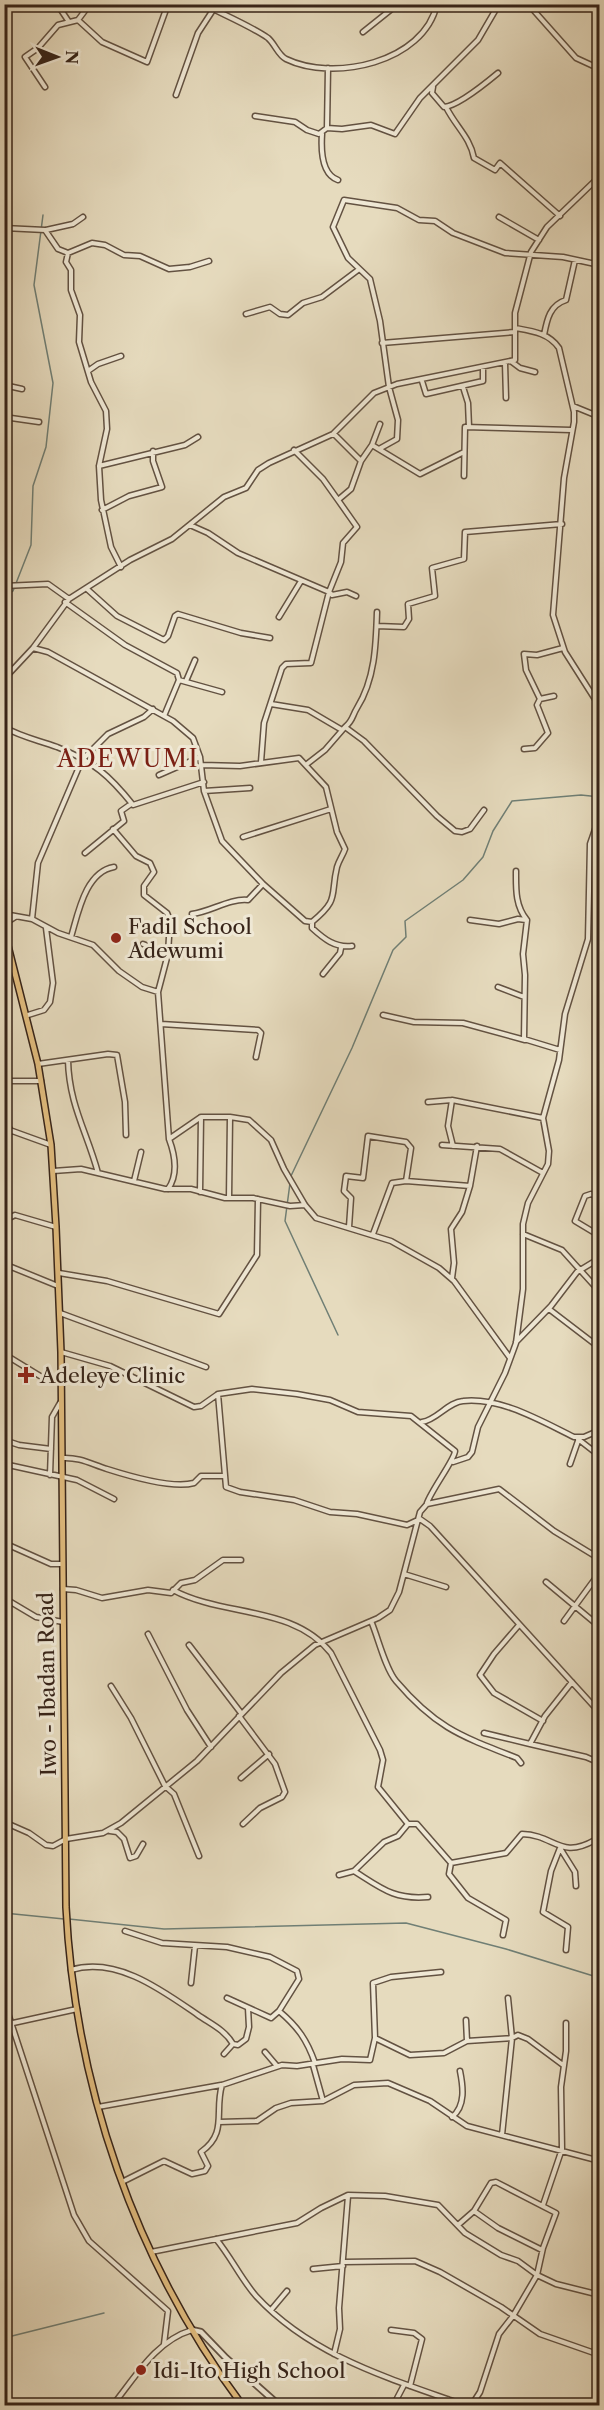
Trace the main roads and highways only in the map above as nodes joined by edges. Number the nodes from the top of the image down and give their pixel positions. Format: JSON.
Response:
{"nodes":[{"id":1,"x":4,"y":930,"type":"edge"},
{"id":2,"x":243,"y":2406,"type":"edge"}],
"edges":[{"from":1,"to":2,"type":"main road","name":"Iwo - Ibadan Road"}]}
